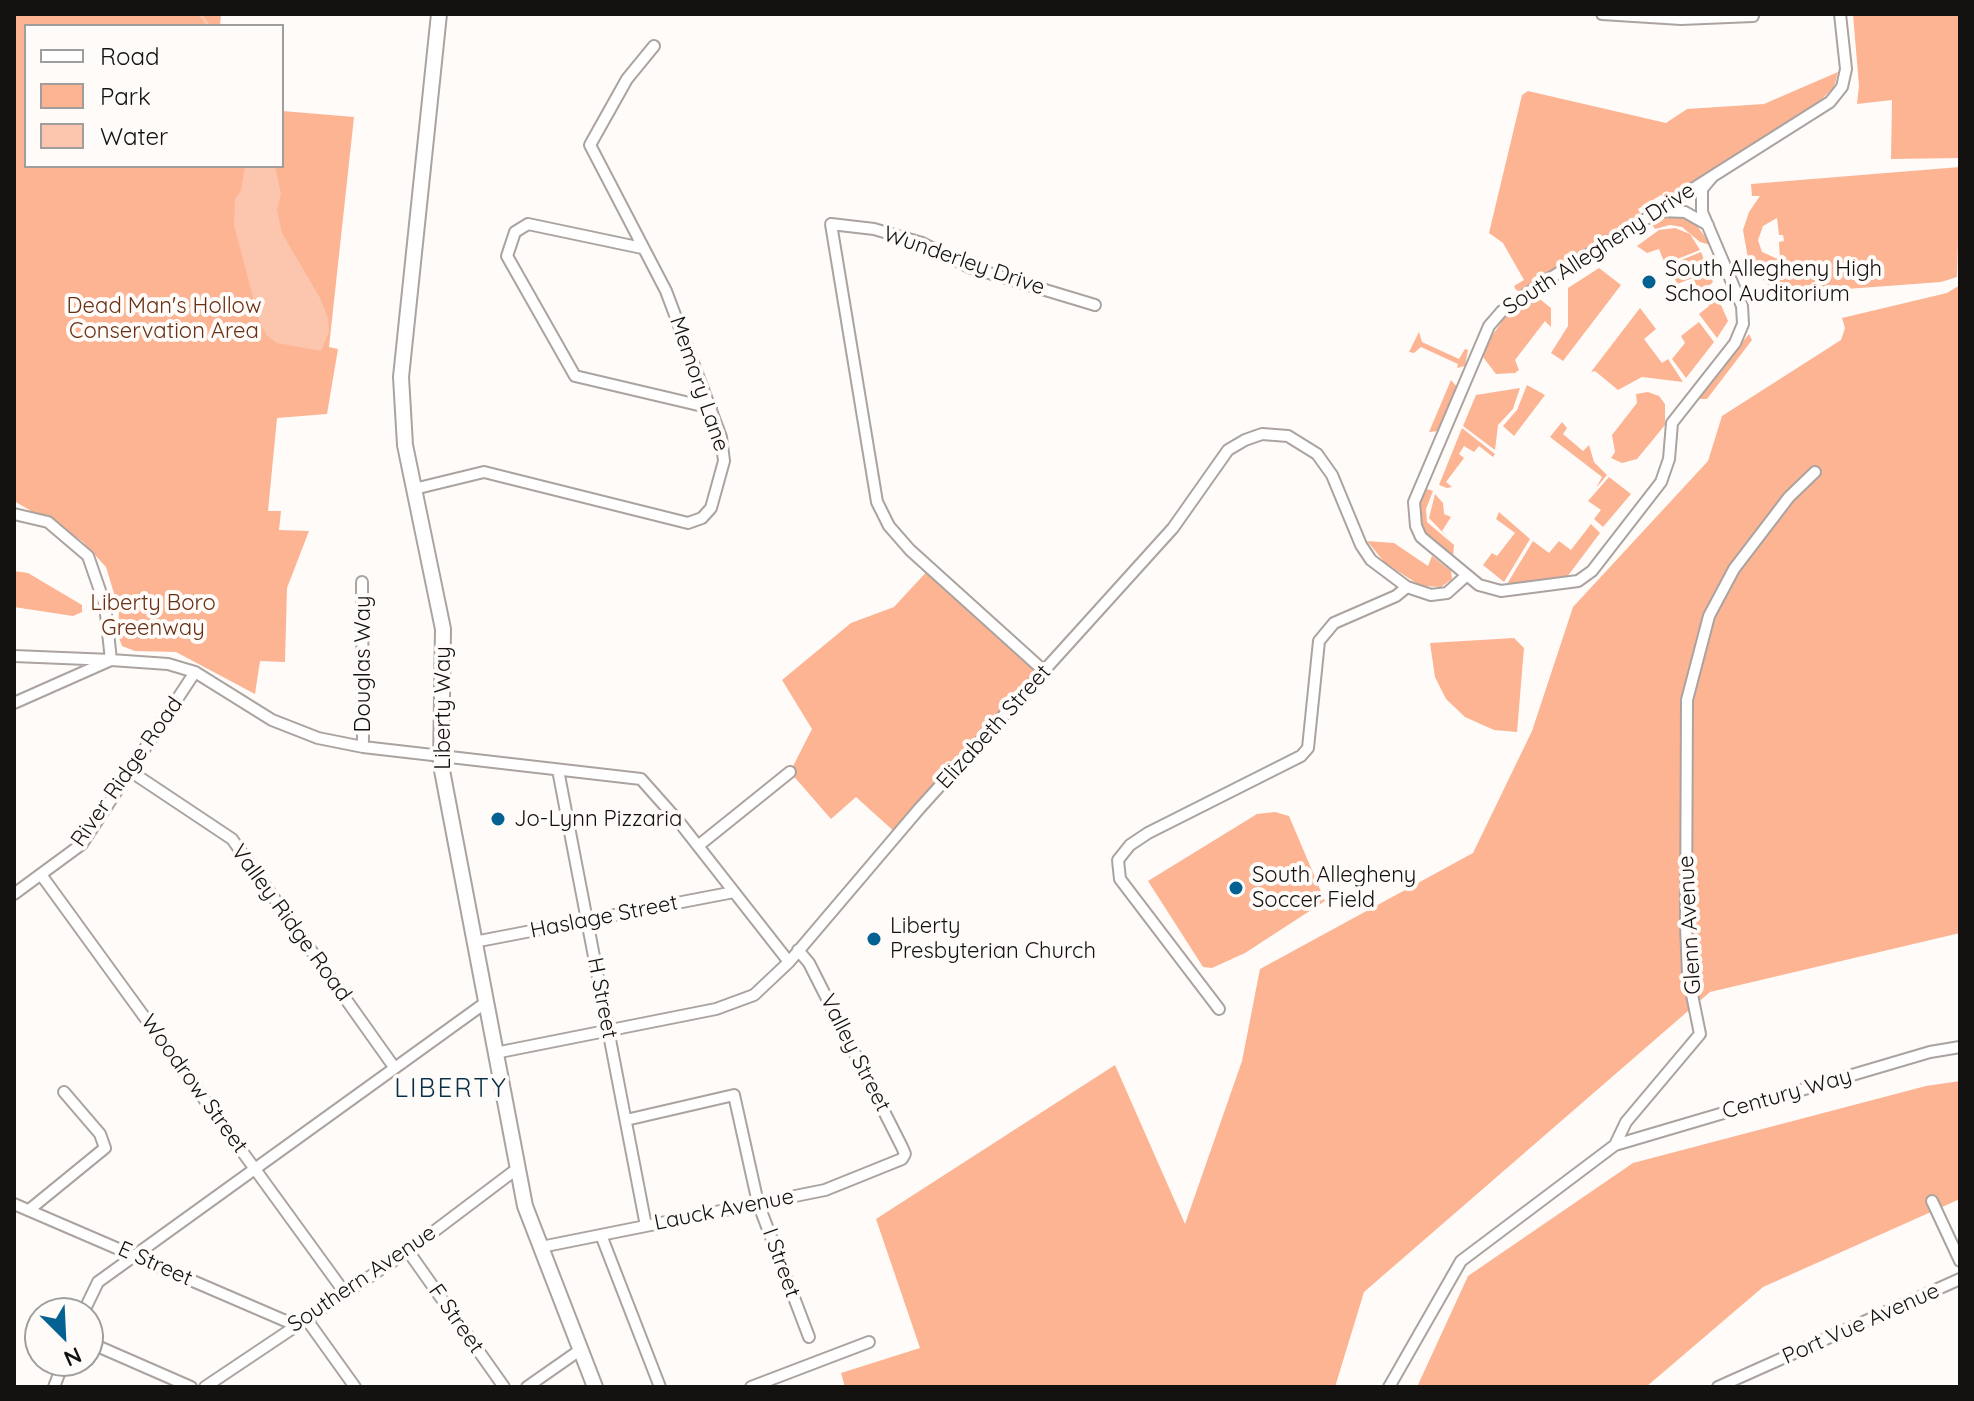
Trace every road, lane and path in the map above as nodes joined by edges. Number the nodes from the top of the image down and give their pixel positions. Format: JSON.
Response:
{"nodes":[{"id":1,"x":439,"y":14,"type":"edge"},
{"id":2,"x":1602,"y":14,"type":"edge"},
{"id":3,"x":1840,"y":14,"type":"edge"},
{"id":4,"x":1753,"y":16,"type":"dead end"},
{"id":5,"x":654,"y":46,"type":"dead end"},
{"id":6,"x":1713,"y":176,"type":"junction"},
{"id":7,"x":1657,"y":212,"type":"junction"},
{"id":8,"x":1708,"y":225,"type":"junction"},
{"id":9,"x":642,"y":248,"type":"junction"},
{"id":10,"x":1095,"y":305,"type":"dead end"},
{"id":11,"x":711,"y":408,"type":"junction"},
{"id":12,"x":1815,"y":472,"type":"dead end"},
{"id":13,"x":414,"y":489,"type":"junction"},
{"id":14,"x":14,"y":514,"type":"edge"},
{"id":15,"x":1467,"y":575,"type":"junction"},
{"id":16,"x":362,"y":582,"type":"dead end"},
{"id":17,"x":1407,"y":587,"type":"junction"},
{"id":18,"x":14,"y":656,"type":"edge"},
{"id":19,"x":111,"y":660,"type":"junction"},
{"id":20,"x":1044,"y":671,"type":"junction"},
{"id":21,"x":195,"y":672,"type":"junction"},
{"id":22,"x":14,"y":703,"type":"edge"},
{"id":23,"x":363,"y":747,"type":"junction"},
{"id":24,"x":440,"y":756,"type":"junction"},
{"id":25,"x":558,"y":770,"type":"junction"},
{"id":26,"x":130,"y":771,"type":"junction"},
{"id":27,"x":790,"y":772,"type":"dead end"},
{"id":28,"x":698,"y":846,"type":"junction"},
{"id":29,"x":42,"y":876,"type":"junction"},
{"id":30,"x":734,"y":892,"type":"junction"},
{"id":31,"x":14,"y":894,"type":"edge"},
{"id":32,"x":587,"y":921,"type":"junction"},
{"id":33,"x":474,"y":942,"type":"junction"},
{"id":34,"x":798,"y":950,"type":"junction"},
{"id":35,"x":789,"y":962,"type":"junction"},
{"id":36,"x":485,"y":1003,"type":"junction"},
{"id":37,"x":1219,"y":1009,"type":"dead end"},
{"id":38,"x":609,"y":1032,"type":"junction"},
{"id":39,"x":1960,"y":1047,"type":"edge"},
{"id":40,"x":495,"y":1053,"type":"junction"},
{"id":41,"x":394,"y":1067,"type":"junction"},
{"id":42,"x":64,"y":1092,"type":"dead end"},
{"id":43,"x":626,"y":1120,"type":"junction"},
{"id":44,"x":1615,"y":1145,"type":"junction"},
{"id":45,"x":902,"y":1159,"type":"joint"},
{"id":46,"x":254,"y":1168,"type":"junction"},
{"id":47,"x":518,"y":1168,"type":"junction"},
{"id":48,"x":1932,"y":1201,"type":"dead end"},
{"id":49,"x":758,"y":1203,"type":"junction"},
{"id":50,"x":14,"y":1204,"type":"edge"},
{"id":51,"x":29,"y":1210,"type":"junction"},
{"id":52,"x":646,"y":1226,"type":"junction"},
{"id":53,"x":601,"y":1235,"type":"junction"},
{"id":54,"x":541,"y":1247,"type":"junction"},
{"id":55,"x":408,"y":1251,"type":"junction"},
{"id":56,"x":136,"y":1254,"type":"junction"},
{"id":57,"x":1960,"y":1261,"type":"edge"},
{"id":58,"x":1960,"y":1279,"type":"edge"},
{"id":59,"x":345,"y":1293,"type":"junction"},
{"id":60,"x":91,"y":1297,"type":"edge"},
{"id":61,"x":307,"y":1320,"type":"junction"},
{"id":62,"x":295,"y":1325,"type":"junction"},
{"id":63,"x":809,"y":1337,"type":"dead end"},
{"id":64,"x":869,"y":1342,"type":"dead end"},
{"id":65,"x":104,"y":1349,"type":"edge"},
{"id":66,"x":580,"y":1350,"type":"junction"},
{"id":67,"x":191,"y":1387,"type":"edge"},
{"id":68,"x":206,"y":1387,"type":"edge"},
{"id":69,"x":355,"y":1387,"type":"edge"},
{"id":70,"x":504,"y":1387,"type":"edge"},
{"id":71,"x":527,"y":1387,"type":"edge"},
{"id":72,"x":595,"y":1387,"type":"edge"},
{"id":73,"x":660,"y":1387,"type":"edge"},
{"id":74,"x":751,"y":1387,"type":"edge"},
{"id":75,"x":1389,"y":1387,"type":"edge"},
{"id":76,"x":1718,"y":1387,"type":"edge"}],
"edges":[{"from":1,"to":13,"type":"street","name":"Liberty Way"},
{"from":2,"to":4,"type":"street"},
{"from":3,"to":6,"type":"street","name":"South Allegheny Drive"},
{"from":5,"to":9,"type":"street","name":"Memory Lane"},
{"from":6,"to":7,"type":"street","name":"South Allegheny Drive"},
{"from":6,"to":8,"type":"street","name":"South Allegheny Drive"},
{"from":7,"to":8,"type":"street"},
{"from":7,"to":15,"type":"street","name":"South Allegheny Drive"},
{"from":8,"to":15,"type":"street","name":"South Allegheny Drive"},
{"from":9,"to":11,"type":"street","name":"Memory Lane"},
{"from":9,"to":11,"type":"street"},
{"from":10,"to":20,"type":"street","name":"Wunderley Drive"},
{"from":11,"to":13,"type":"street","name":"Memory Lane"},
{"from":12,"to":44,"type":"street","name":"Glenn Avenue"},
{"from":13,"to":24,"type":"street","name":"Liberty Way"},
{"from":14,"to":19,"type":"street"},
{"from":15,"to":17,"type":"street"},
{"from":16,"to":23,"type":"street","name":"Douglas Way"},
{"from":17,"to":20,"type":"street","name":"Elizabeth Street"},
{"from":17,"to":37,"type":"street"},
{"from":18,"to":19,"type":"street"},
{"from":19,"to":21,"type":"street"},
{"from":19,"to":22,"type":"street"},
{"from":20,"to":34,"type":"street","name":"Elizabeth Street"},
{"from":21,"to":23,"type":"street"},
{"from":21,"to":26,"type":"street","name":"River Ridge Road"},
{"from":23,"to":24,"type":"street"},
{"from":24,"to":25,"type":"street"},
{"from":24,"to":33,"type":"street","name":"Liberty Way"},
{"from":25,"to":28,"type":"street"},
{"from":25,"to":32,"type":"street","name":"H Street"},
{"from":26,"to":29,"type":"street","name":"River Ridge Road"},
{"from":26,"to":41,"type":"street","name":"Valley Ridge Road"},
{"from":27,"to":28,"type":"street"},
{"from":28,"to":30,"type":"street"},
{"from":29,"to":31,"type":"street","name":"River Ridge Road"},
{"from":29,"to":46,"type":"street","name":"Woodrow Street"},
{"from":30,"to":32,"type":"street","name":"Haslage Street"},
{"from":30,"to":35,"type":"street"},
{"from":32,"to":33,"type":"street","name":"Haslage Street"},
{"from":32,"to":38,"type":"street","name":"H Street"},
{"from":33,"to":36,"type":"street","name":"Liberty Way"},
{"from":34,"to":35,"type":"street","name":"Elizabeth Street"},
{"from":34,"to":45,"type":"street","name":"Valley Street"},
{"from":35,"to":38,"type":"street","name":"Elizabeth Street"},
{"from":36,"to":40,"type":"street","name":"Liberty Way"},
{"from":36,"to":41,"type":"street"},
{"from":38,"to":40,"type":"street","name":"Elizabeth Street"},
{"from":38,"to":43,"type":"street","name":"H Street"},
{"from":39,"to":44,"type":"street","name":"Century Way"},
{"from":40,"to":47,"type":"street","name":"Liberty Way"},
{"from":41,"to":46,"type":"street"},
{"from":42,"to":51,"type":"street"},
{"from":43,"to":49,"type":"street","name":"I Street"},
{"from":43,"to":52,"type":"street","name":"H Street"},
{"from":44,"to":75,"type":"street","name":"Glenn Avenue"},
{"from":45,"to":49,"type":"street","name":"Lauck Avenue"},
{"from":46,"to":56,"type":"street"},
{"from":46,"to":59,"type":"street","name":"Woodrow Street"},
{"from":47,"to":54,"type":"street","name":"Liberty Way"},
{"from":47,"to":55,"type":"street","name":"Southern Avenue"},
{"from":48,"to":57,"type":"street"},
{"from":49,"to":52,"type":"street","name":"Lauck Avenue"},
{"from":49,"to":63,"type":"street","name":"I Street"},
{"from":50,"to":51,"type":"street","name":"E Street"},
{"from":51,"to":56,"type":"street","name":"E Street"},
{"from":52,"to":53,"type":"street","name":"Lauck Avenue"},
{"from":53,"to":54,"type":"street","name":"Lauck Avenue"},
{"from":53,"to":73,"type":"street"},
{"from":54,"to":66,"type":"street","name":"Liberty Way"},
{"from":55,"to":59,"type":"street","name":"Southern Avenue"},
{"from":55,"to":70,"type":"street","name":"F Street"},
{"from":56,"to":60,"type":"street"},
{"from":56,"to":62,"type":"street","name":"E Street"},
{"from":58,"to":76,"type":"street","name":"Port Vue Avenue"},
{"from":59,"to":61,"type":"street","name":"Southern Avenue"},
{"from":61,"to":62,"type":"street","name":"Southern Avenue"},
{"from":61,"to":69,"type":"street"},
{"from":62,"to":68,"type":"street","name":"Southern Avenue"},
{"from":64,"to":74,"type":"street"},
{"from":65,"to":67,"type":"street"},
{"from":66,"to":71,"type":"street"},
{"from":66,"to":72,"type":"street","name":"Liberty Way"}]}
